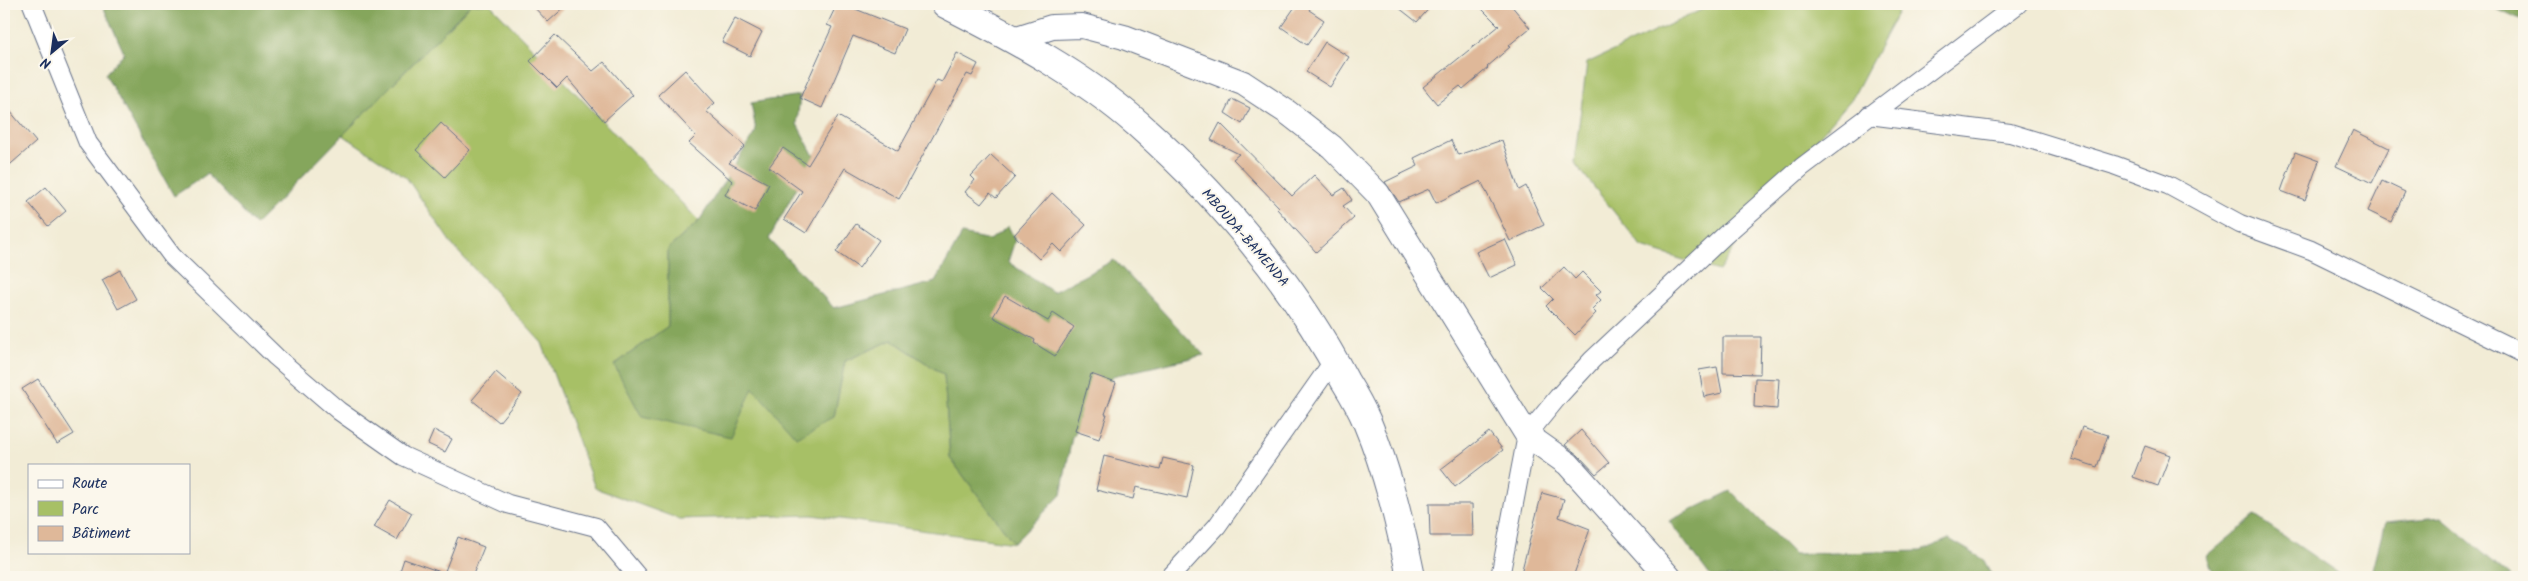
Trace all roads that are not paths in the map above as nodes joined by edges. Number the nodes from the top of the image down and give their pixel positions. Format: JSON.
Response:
{"nodes":[{"id":1,"x":32,"y":4,"type":"edge"},
{"id":2,"x":946,"y":4,"type":"edge"},
{"id":3,"x":2018,"y":4,"type":"edge"},
{"id":4,"x":1014,"y":38,"type":"junction"},
{"id":5,"x":1869,"y":115,"type":"junction"},
{"id":6,"x":2524,"y":354,"type":"edge"},
{"id":7,"x":1334,"y":360,"type":"junction"},
{"id":8,"x":1527,"y":436,"type":"junction"},
{"id":9,"x":638,"y":577,"type":"edge"},
{"id":10,"x":1170,"y":577,"type":"edge"},
{"id":11,"x":1411,"y":577,"type":"edge"},
{"id":12,"x":1500,"y":577,"type":"edge"},
{"id":13,"x":1669,"y":577,"type":"edge"}],
"edges":[{"from":1,"to":9,"type":"street"},
{"from":2,"to":4,"type":"highway","name":"MBOUDA-BAMENDA"},
{"from":3,"to":5,"type":"street"},
{"from":4,"to":7,"type":"highway","name":"MBOUDA-BAMENDA"},
{"from":4,"to":8,"type":"street"},
{"from":5,"to":6,"type":"street"},
{"from":5,"to":8,"type":"street"},
{"from":7,"to":10,"type":"street"},
{"from":7,"to":11,"type":"highway","name":"MBOUDA-BAMENDA"},
{"from":8,"to":12,"type":"street"},
{"from":8,"to":13,"type":"street"}]}
